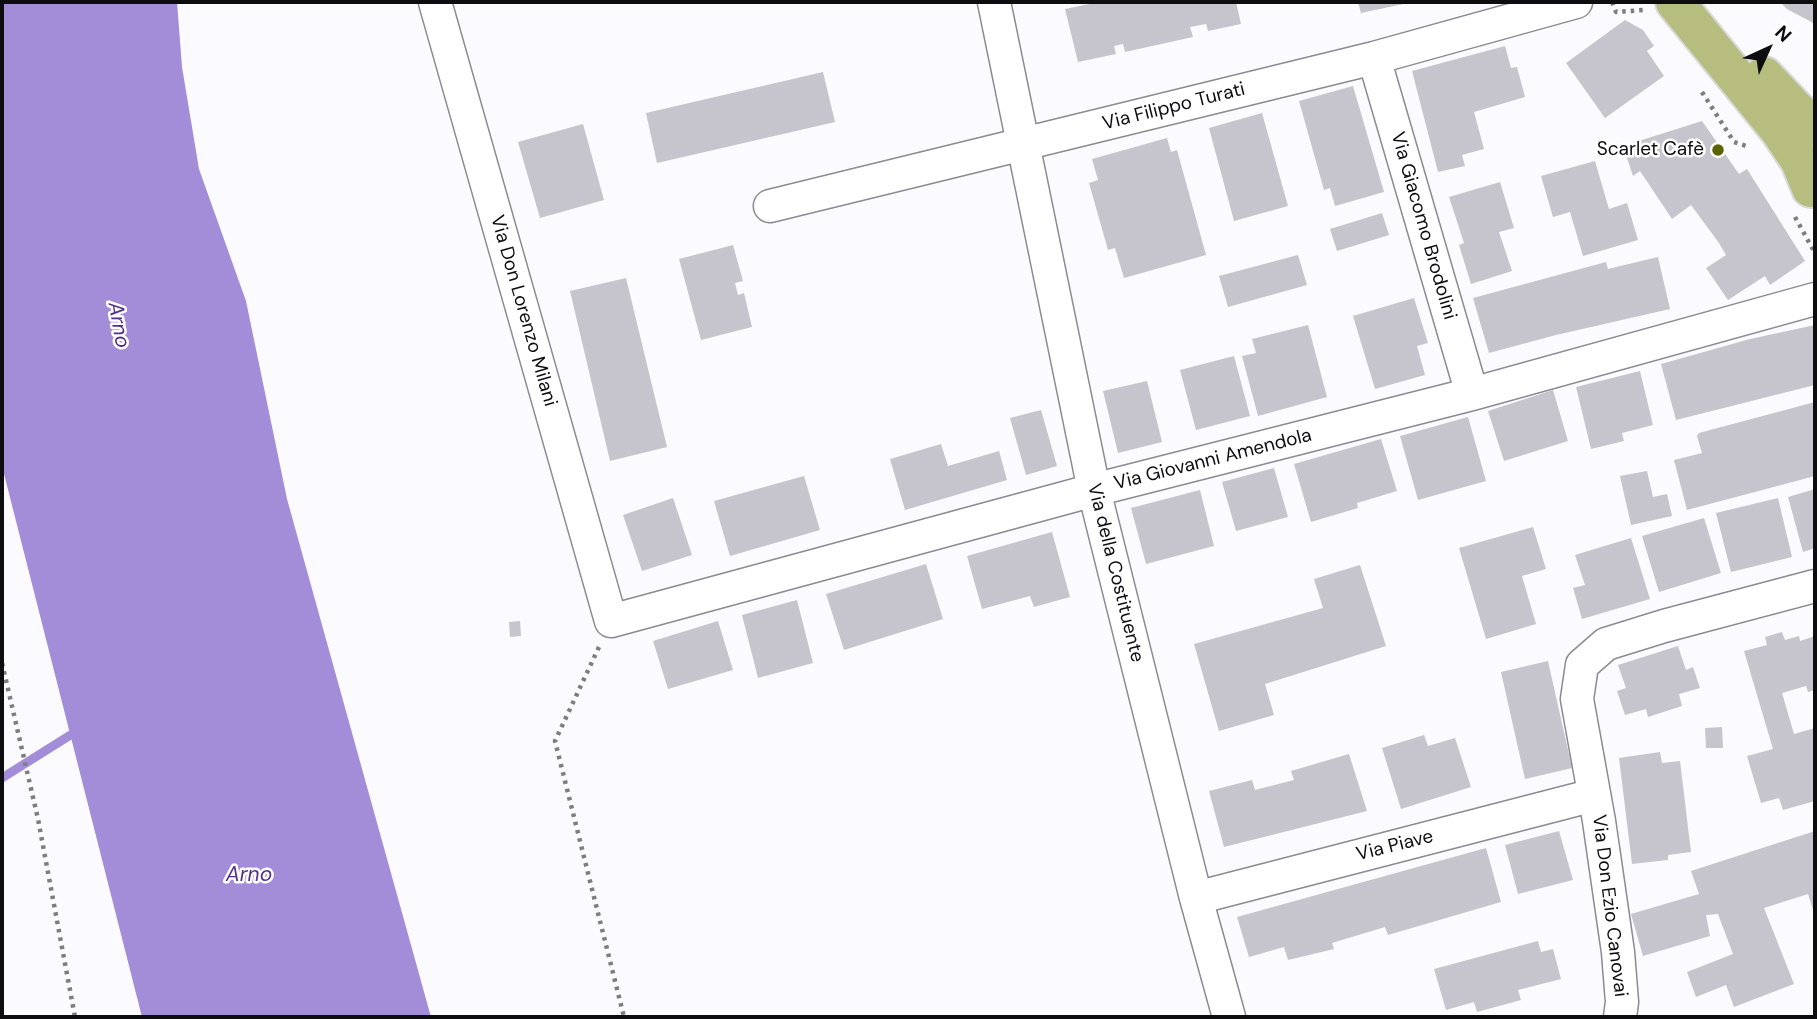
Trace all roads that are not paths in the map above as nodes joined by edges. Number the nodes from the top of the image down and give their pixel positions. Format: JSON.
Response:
{"nodes":[{"id":1,"x":435,"y":2,"type":"edge"},
{"id":2,"x":994,"y":2,"type":"edge"},
{"id":3,"x":1576,"y":2,"type":"edge"},
{"id":4,"x":1675,"y":2,"type":"edge"},
{"id":5,"x":1706,"y":2,"type":"edge"},
{"id":6,"x":1374,"y":58,"type":"junction"},
{"id":7,"x":1815,"y":126,"type":"edge"},
{"id":8,"x":1022,"y":144,"type":"junction"},
{"id":9,"x":1814,"y":194,"type":"edge"},
{"id":10,"x":770,"y":206,"type":"dead end"},
{"id":11,"x":1814,"y":300,"type":"edge"},
{"id":12,"x":1472,"y":394,"type":"junction"},
{"id":13,"x":1094,"y":490,"type":"junction"},
{"id":14,"x":1815,"y":586,"type":"edge"},
{"id":15,"x":611,"y":621,"type":"joint"},
{"id":16,"x":1594,"y":795,"type":"junction"},
{"id":17,"x":1196,"y":898,"type":"junction"},
{"id":18,"x":1229,"y":1017,"type":"edge"},
{"id":19,"x":1620,"y":1017,"type":"edge"}],
"edges":[{"from":1,"to":15,"type":"street","name":"Via Don Lorenzo Milani"},
{"from":2,"to":8,"type":"street","name":"Via della Costituente"},
{"from":3,"to":6,"type":"street","name":"Via Filippo Turati"},
{"from":4,"to":9,"type":"main road"},
{"from":5,"to":7,"type":"main road"},
{"from":6,"to":8,"type":"street","name":"Via Filippo Turati"},
{"from":6,"to":12,"type":"street","name":"Via Giacomo Brodolini"},
{"from":8,"to":10,"type":"street","name":"Via Filippo Turati"},
{"from":8,"to":13,"type":"street","name":"Via della Costituente"},
{"from":11,"to":12,"type":"street","name":"Via Giovanni Amendola"},
{"from":12,"to":13,"type":"street","name":"Via Giovanni Amendola"},
{"from":13,"to":15,"type":"street","name":"Via Giovanni Amendola"},
{"from":13,"to":17,"type":"street","name":"Via della Costituente"},
{"from":14,"to":16,"type":"street","name":"Via Don Ezio Canovai"},
{"from":16,"to":17,"type":"street","name":"Via Piave"},
{"from":16,"to":19,"type":"street","name":"Via Don Ezio Canovai"},
{"from":17,"to":18,"type":"street","name":"Via della Costituente"}]}
